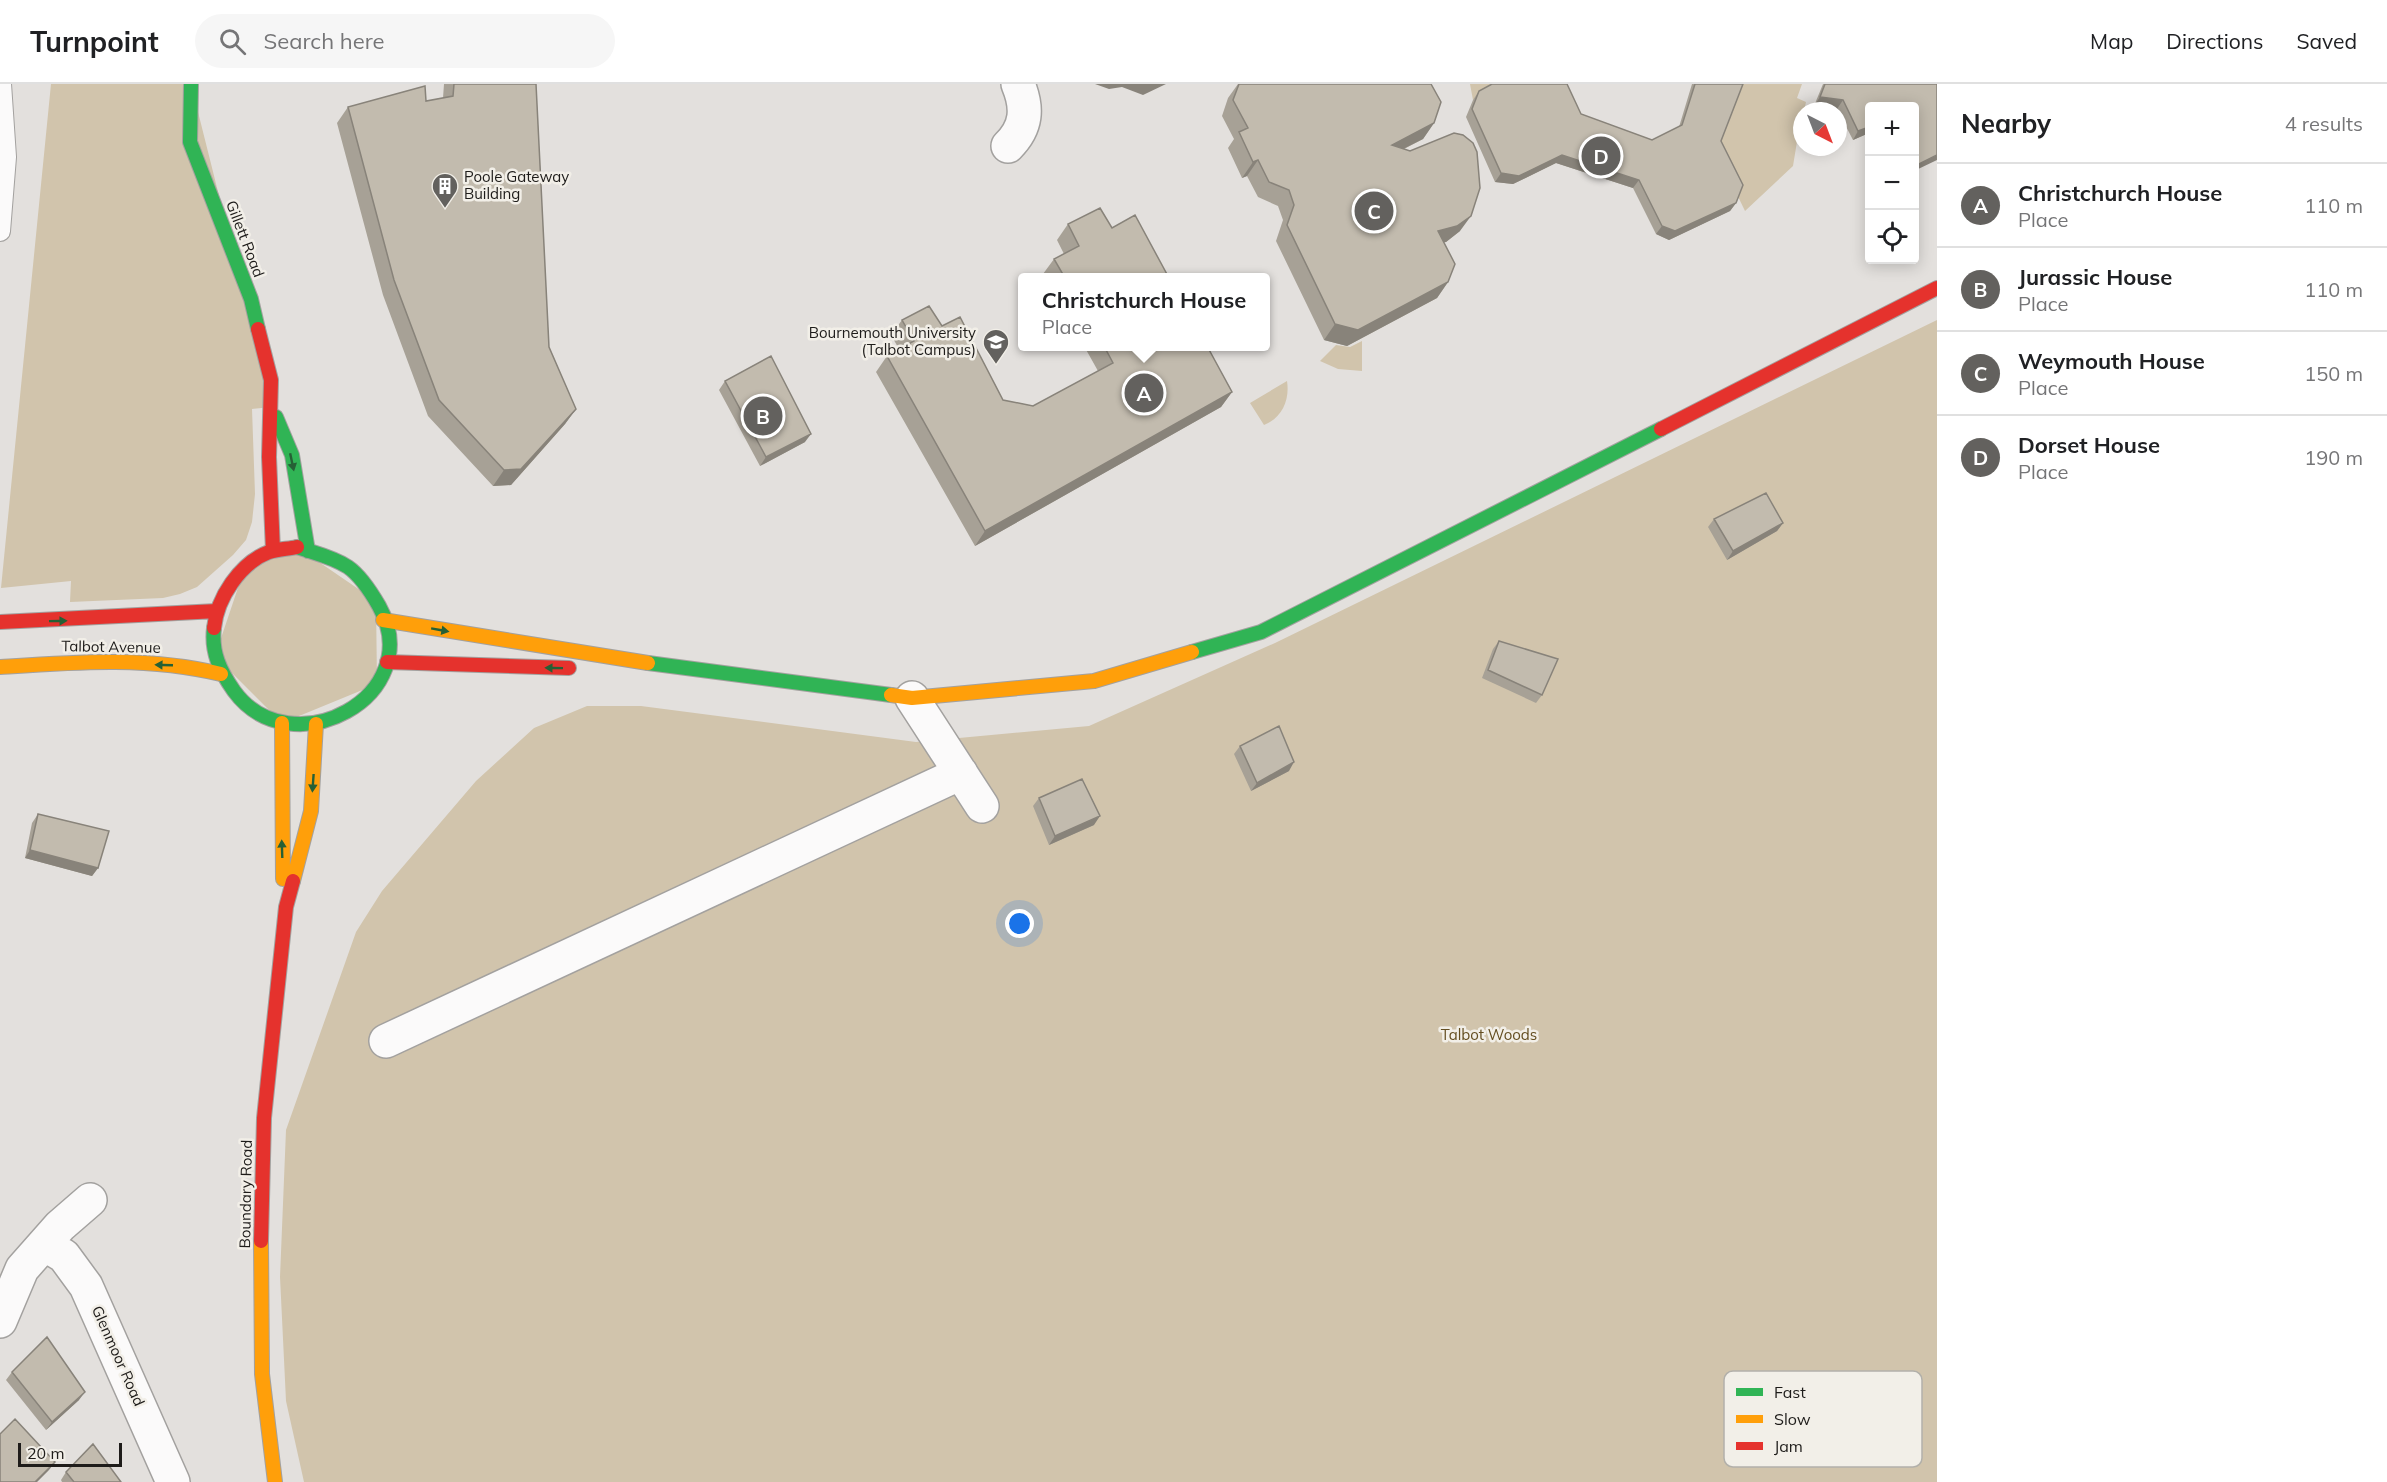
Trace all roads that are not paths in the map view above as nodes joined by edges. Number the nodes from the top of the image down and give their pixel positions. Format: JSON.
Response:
{"nodes":[{"id":1,"x":1,"y":84,"type":"edge"},
{"id":2,"x":190,"y":84,"type":"edge"},
{"id":3,"x":1018,"y":84,"type":"edge"},
{"id":4,"x":1008,"y":146,"type":"dead end"},
{"id":5,"x":0,"y":231,"type":"edge"},
{"id":6,"x":1937,"y":288,"type":"edge"},
{"id":7,"x":272,"y":407,"type":"junction"},
{"id":8,"x":273,"y":550,"type":"junction"},
{"id":9,"x":308,"y":552,"type":"junction"},
{"id":10,"x":217,"y":611,"type":"junction"},
{"id":11,"x":383,"y":620,"type":"junction"},
{"id":12,"x":0,"y":622,"type":"edge"},
{"id":13,"x":387,"y":662,"type":"junction"},
{"id":14,"x":0,"y":667,"type":"edge"},
{"id":15,"x":676,"y":667,"type":"junction"},
{"id":16,"x":221,"y":674,"type":"junction"},
{"id":17,"x":912,"y":698,"type":"junction"},
{"id":18,"x":282,"y":723,"type":"junction"},
{"id":19,"x":316,"y":724,"type":"junction"},
{"id":20,"x":961,"y":773,"type":"junction"},
{"id":21,"x":982,"y":806,"type":"dead end"},
{"id":22,"x":286,"y":907,"type":"junction"},
{"id":23,"x":386,"y":1041,"type":"dead end"},
{"id":24,"x":90,"y":1200,"type":"dead end"},
{"id":25,"x":44,"y":1244,"type":"junction"},
{"id":26,"x":0,"y":1321,"type":"edge"},
{"id":27,"x":173,"y":1482,"type":"edge"},
{"id":28,"x":274,"y":1482,"type":"edge"}],
"edges":[{"from":1,"to":5,"type":"lane"},
{"from":2,"to":7,"type":"main road","name":"Gillett Road"},
{"from":3,"to":4,"type":"street"},
{"from":6,"to":17,"type":"main road"},
{"from":7,"to":8,"type":"main road","name":"Gillett Road"},
{"from":7,"to":9,"type":"main road","name":"Gillett Road","one_way":true},
{"from":8,"to":9,"type":"main road"},
{"from":8,"to":10,"type":"main road"},
{"from":9,"to":11,"type":"main road"},
{"from":12,"to":10,"type":"main road","name":"Talbot Avenue","one_way":true},
{"from":10,"to":16,"type":"main road"},
{"from":11,"to":13,"type":"main road"},
{"from":11,"to":15,"type":"main road","one_way":true},
{"from":15,"to":13,"type":"main road","one_way":true},
{"from":13,"to":19,"type":"main road"},
{"from":16,"to":14,"type":"main road","name":"Talbot Avenue","one_way":true},
{"from":15,"to":17,"type":"main road"},
{"from":16,"to":18,"type":"main road"},
{"from":17,"to":20,"type":"street"},
{"from":18,"to":19,"type":"main road"},
{"from":22,"to":18,"type":"main road","name":"Boundary Road","one_way":true},
{"from":19,"to":22,"type":"main road","name":"Boundary Road","one_way":true},
{"from":20,"to":21,"type":"street"},
{"from":20,"to":23,"type":"street"},
{"from":22,"to":28,"type":"main road","name":"Boundary Road"},
{"from":24,"to":25,"type":"street"},
{"from":25,"to":26,"type":"street"},
{"from":25,"to":27,"type":"street","name":"Glenmoor Road"}]}
